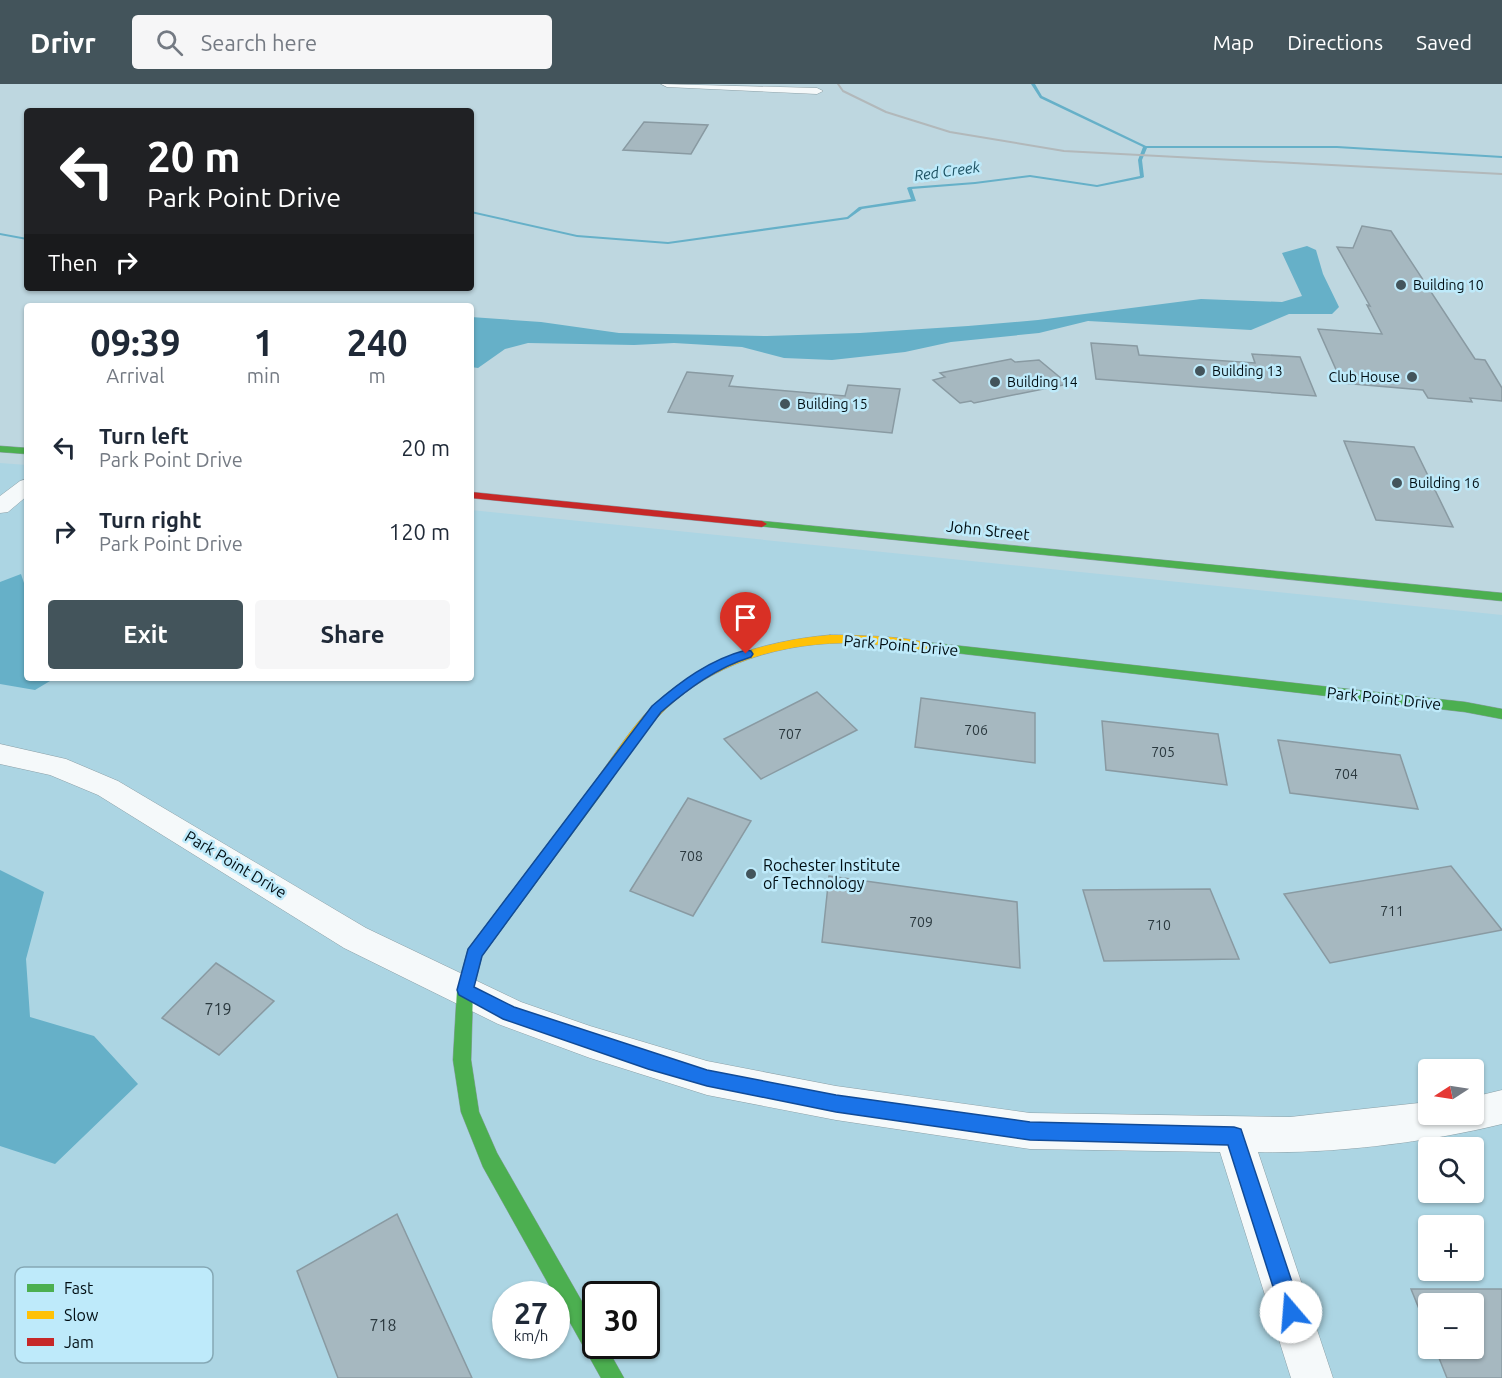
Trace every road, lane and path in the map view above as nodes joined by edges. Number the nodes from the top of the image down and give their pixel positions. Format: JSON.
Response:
{"nodes":[{"id":1,"x":667,"y":84,"type":"edge"},
{"id":2,"x":817,"y":91,"type":"dead end"},
{"id":3,"x":0,"y":449,"type":"edge"},
{"id":4,"x":24,"y":451,"type":"edge"},
{"id":5,"x":24,"y":487,"type":"edge"},
{"id":6,"x":474,"y":495,"type":"edge"},
{"id":7,"x":0,"y":507,"type":"edge"},
{"id":8,"x":1502,"y":597,"type":"edge"},
{"id":9,"x":1502,"y":714,"type":"edge"},
{"id":10,"x":0,"y":754,"type":"edge"},
{"id":11,"x":465,"y":990,"type":"junction"},
{"id":12,"x":1502,"y":1107,"type":"edge"},
{"id":13,"x":1484,"y":1111,"type":"edge"},
{"id":14,"x":1418,"y":1121,"type":"edge"},
{"id":15,"x":1234,"y":1136,"type":"junction"},
{"id":16,"x":613,"y":1378,"type":"edge"},
{"id":17,"x":1312,"y":1378,"type":"edge"}],
"edges":[{"from":1,"to":2,"type":"street"},
{"from":3,"to":4,"type":"street"},
{"from":5,"to":7,"type":"street"},
{"from":6,"to":8,"type":"street","name":"John Street"},
{"from":9,"to":11,"type":"street","name":"Park Point Drive"},
{"from":10,"to":11,"type":"street","name":"Park Point Drive"},
{"from":11,"to":15,"type":"street","name":"Park Point Drive"},
{"from":11,"to":16,"type":"street","name":"Park Point Drive"},
{"from":12,"to":13,"type":"street","name":"Park Point Drive"},
{"from":14,"to":15,"type":"street","name":"Park Point Drive"},
{"from":15,"to":17,"type":"street"}]}
